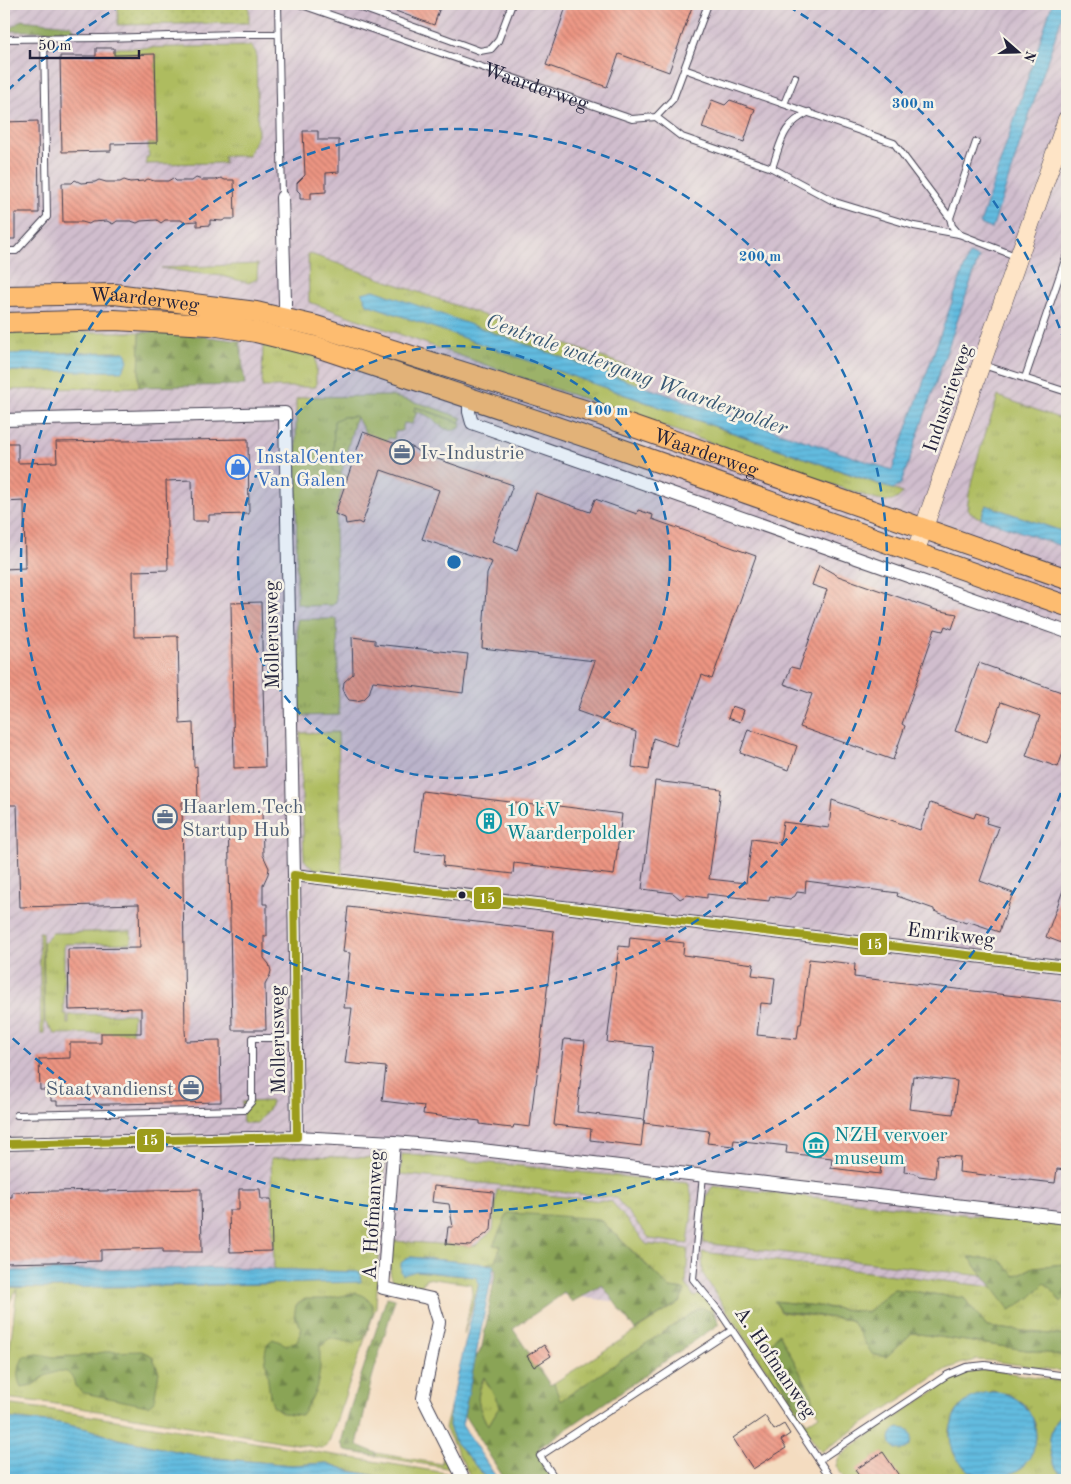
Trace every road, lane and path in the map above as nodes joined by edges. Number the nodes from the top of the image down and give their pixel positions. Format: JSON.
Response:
{"nodes":[{"id":1,"x":278,"y":4,"type":"edge"},
{"id":2,"x":299,"y":4,"type":"edge"},
{"id":3,"x":351,"y":4,"type":"edge"},
{"id":4,"x":512,"y":4,"type":"edge"},
{"id":5,"x":708,"y":4,"type":"edge"},
{"id":6,"x":278,"y":34,"type":"junction"},
{"id":7,"x":44,"y":38,"type":"junction"},
{"id":8,"x":4,"y":39,"type":"edge"},
{"id":9,"x":684,"y":69,"type":"junction"},
{"id":10,"x":795,"y":77,"type":"dead end"},
{"id":11,"x":784,"y":104,"type":"junction"},
{"id":12,"x":809,"y":112,"type":"junction"},
{"id":13,"x":656,"y":117,"type":"junction"},
{"id":14,"x":1067,"y":119,"type":"edge"},
{"id":15,"x":976,"y":142,"type":"dead end"},
{"id":16,"x":772,"y":168,"type":"junction"},
{"id":17,"x":282,"y":197,"type":"joint"},
{"id":18,"x":950,"y":218,"type":"junction"},
{"id":19,"x":959,"y":234,"type":"junction"},
{"id":20,"x":4,"y":251,"type":"edge"},
{"id":21,"x":1067,"y":254,"type":"edge"},
{"id":22,"x":1019,"y":257,"type":"junction"},
{"id":23,"x":4,"y":296,"type":"edge"},
{"id":24,"x":4,"y":323,"type":"edge"},
{"id":25,"x":285,"y":328,"type":"junction"},
{"id":26,"x":981,"y":365,"type":"junction"},
{"id":27,"x":1025,"y":378,"type":"junction"},
{"id":28,"x":1067,"y":392,"type":"edge"},
{"id":29,"x":469,"y":398,"type":"junction"},
{"id":30,"x":4,"y":420,"type":"edge"},
{"id":31,"x":924,"y":529,"type":"junction"},
{"id":32,"x":916,"y":553,"type":"junction"},
{"id":33,"x":1067,"y":579,"type":"edge"},
{"id":34,"x":1067,"y":606,"type":"edge"},
{"id":35,"x":1067,"y":632,"type":"edge"},
{"id":36,"x":294,"y":875,"type":"junction"},
{"id":37,"x":1067,"y":967,"type":"edge"},
{"id":38,"x":296,"y":1038,"type":"junction"},
{"id":39,"x":17,"y":1115,"type":"dead end"},
{"id":40,"x":297,"y":1137,"type":"junction"},
{"id":41,"x":394,"y":1142,"type":"junction"},
{"id":42,"x":4,"y":1144,"type":"edge"},
{"id":43,"x":703,"y":1175,"type":"junction"},
{"id":44,"x":1067,"y":1218,"type":"edge"},
{"id":45,"x":732,"y":1330,"type":"junction"},
{"id":46,"x":1067,"y":1376,"type":"edge"},
{"id":47,"x":819,"y":1460,"type":"junction"},
{"id":48,"x":464,"y":1480,"type":"edge"},
{"id":49,"x":556,"y":1480,"type":"edge"},
{"id":50,"x":832,"y":1480,"type":"edge"}],
"edges":[{"from":1,"to":6,"type":"lane"},
{"from":2,"to":13,"type":"lane","name":"Waarderweg"},
{"from":3,"to":4,"type":"lane"},
{"from":5,"to":9,"type":"lane"},
{"from":6,"to":7,"type":"lane"},
{"from":6,"to":17,"type":"lane"},
{"from":7,"to":8,"type":"lane"},
{"from":7,"to":20,"type":"lane"},
{"from":9,"to":11,"type":"lane"},
{"from":9,"to":13,"type":"lane"},
{"from":10,"to":11,"type":"lane"},
{"from":11,"to":12,"type":"lane"},
{"from":12,"to":16,"type":"lane"},
{"from":12,"to":18,"type":"lane"},
{"from":13,"to":16,"type":"lane"},
{"from":14,"to":22,"type":"street","name":"Industrieweg"},
{"from":15,"to":18,"type":"lane"},
{"from":16,"to":19,"type":"lane"},
{"from":17,"to":25,"type":"street"},
{"from":18,"to":19,"type":"lane"},
{"from":19,"to":22,"type":"lane"},
{"from":21,"to":27,"type":"lane"},
{"from":22,"to":26,"type":"street","name":"Industrieweg"},
{"from":23,"to":25,"type":"main road","name":"Waarderweg"},
{"from":24,"to":25,"type":"main road","name":"Waarderweg"},
{"from":25,"to":29,"type":"main road","name":"Waarderweg"},
{"from":25,"to":31,"type":"main road","name":"Waarderweg"},
{"from":26,"to":27,"type":"lane"},
{"from":26,"to":31,"type":"street","name":"Industrieweg"},
{"from":27,"to":28,"type":"lane"},
{"from":29,"to":32,"type":"main road","name":"Waarderweg"},
{"from":29,"to":35,"type":"street"},
{"from":30,"to":36,"type":"street","name":"Mollerusweg"},
{"from":31,"to":32,"type":"street","name":"Industrieweg"},
{"from":31,"to":33,"type":"main road","name":"Waarderweg"},
{"from":32,"to":34,"type":"main road","name":"Waarderweg"},
{"from":36,"to":37,"type":"street","name":"Emrikweg"},
{"from":36,"to":38,"type":"street","name":"Mollerusweg"},
{"from":38,"to":39,"type":"lane"},
{"from":38,"to":40,"type":"street","name":"Mollerusweg"},
{"from":40,"to":41,"type":"street","name":"A. Hofmanweg"},
{"from":40,"to":42,"type":"street","name":"A. Hofmanweg"},
{"from":41,"to":43,"type":"street","name":"A. Hofmanweg"},
{"from":41,"to":48,"type":"street","name":"A. Hofmanweg"},
{"from":43,"to":44,"type":"street","name":"A. Hofmanweg"},
{"from":43,"to":45,"type":"lane","name":"A. Hofmanweg"},
{"from":45,"to":47,"type":"lane","name":"A. Hofmanweg"},
{"from":45,"to":49,"type":"lane"},
{"from":46,"to":47,"type":"lane"},
{"from":47,"to":50,"type":"lane","name":"A. Hofmanweg"}]}
